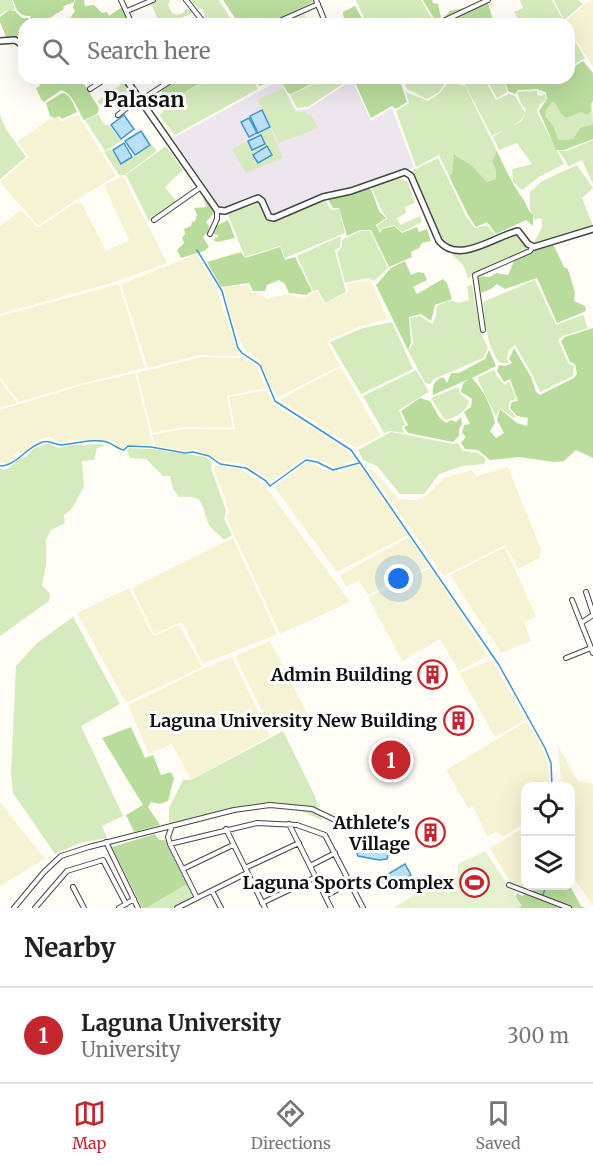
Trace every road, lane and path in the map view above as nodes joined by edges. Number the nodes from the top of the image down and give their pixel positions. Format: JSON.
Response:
{"nodes":[{"id":1,"x":121,"y":0,"type":"edge"},
{"id":2,"x":153,"y":0,"type":"edge"},
{"id":3,"x":186,"y":0,"type":"edge"},
{"id":4,"x":488,"y":0,"type":"edge"},
{"id":5,"x":317,"y":2,"type":"edge"},
{"id":6,"x":127,"y":11,"type":"junction"},
{"id":7,"x":130,"y":18,"type":"edge"},
{"id":8,"x":200,"y":18,"type":"edge"},
{"id":9,"x":285,"y":18,"type":"edge"},
{"id":10,"x":324,"y":18,"type":"edge"},
{"id":11,"x":450,"y":18,"type":"edge"},
{"id":12,"x":0,"y":41,"type":"edge"},
{"id":13,"x":18,"y":42,"type":"edge"},
{"id":14,"x":98,"y":84,"type":"edge"},
{"id":15,"x":129,"y":84,"type":"edge"},
{"id":16,"x":165,"y":84,"type":"edge"},
{"id":17,"x":90,"y":89,"type":"dead end"},
{"id":18,"x":140,"y":99,"type":"junction"},
{"id":19,"x":118,"y":115,"type":"dead end"},
{"id":20,"x":201,"y":187,"type":"junction"},
{"id":21,"x":217,"y":210,"type":"junction"},
{"id":22,"x":154,"y":220,"type":"dead end"},
{"id":23,"x":593,"y":229,"type":"edge"},
{"id":24,"x":210,"y":234,"type":"dead end"},
{"id":25,"x":533,"y":246,"type":"junction"},
{"id":26,"x":483,"y":330,"type":"dead end"},
{"id":27,"x":586,"y":592,"type":"dead end"},
{"id":28,"x":572,"y":600,"type":"dead end"},
{"id":29,"x":593,"y":614,"type":"edge"},
{"id":30,"x":581,"y":623,"type":"junction"},
{"id":31,"x":592,"y":650,"type":"edge"},
{"id":32,"x":566,"y":658,"type":"dead end"},
{"id":33,"x":333,"y":819,"type":"dead end"},
{"id":34,"x":289,"y":824,"type":"junction"},
{"id":35,"x":172,"y":826,"type":"junction"},
{"id":36,"x":226,"y":829,"type":"junction"},
{"id":37,"x":106,"y":842,"type":"junction"},
{"id":38,"x":298,"y":843,"type":"junction"},
{"id":39,"x":170,"y":844,"type":"junction"},
{"id":40,"x":233,"y":845,"type":"junction"},
{"id":41,"x":335,"y":853,"type":"junction"},
{"id":42,"x":310,"y":866,"type":"junction"},
{"id":43,"x":245,"y":868,"type":"junction"},
{"id":44,"x":183,"y":869,"type":"junction"},
{"id":45,"x":247,"y":873,"type":"junction"},
{"id":46,"x":316,"y":877,"type":"junction"},
{"id":47,"x":350,"y":883,"type":"junction"},
{"id":48,"x":509,"y":885,"type":"dead end"},
{"id":49,"x":73,"y":887,"type":"dead end"},
{"id":50,"x":212,"y":891,"type":"junction"},
{"id":51,"x":325,"y":896,"type":"junction"},
{"id":52,"x":197,"y":898,"type":"junction"},
{"id":53,"x":134,"y":899,"type":"junction"},
{"id":54,"x":262,"y":903,"type":"junction"},
{"id":55,"x":126,"y":904,"type":"junction"},
{"id":56,"x":180,"y":907,"type":"edge"},
{"id":57,"x":14,"y":908,"type":"edge"},
{"id":58,"x":34,"y":908,"type":"edge"},
{"id":59,"x":84,"y":908,"type":"edge"},
{"id":60,"x":119,"y":908,"type":"edge"},
{"id":61,"x":138,"y":908,"type":"edge"},
{"id":62,"x":221,"y":908,"type":"edge"},
{"id":63,"x":265,"y":908,"type":"edge"},
{"id":64,"x":331,"y":908,"type":"edge"},
{"id":65,"x":363,"y":908,"type":"edge"},
{"id":66,"x":569,"y":908,"type":"edge"}],
"edges":[{"from":1,"to":6,"type":"street"},
{"from":2,"to":6,"type":"street"},
{"from":3,"to":8,"type":"street"},
{"from":4,"to":11,"type":"street"},
{"from":5,"to":9,"type":"street"},
{"from":5,"to":10,"type":"street"},
{"from":6,"to":7,"type":"street"},
{"from":12,"to":13,"type":"street"},
{"from":14,"to":17,"type":"street"},
{"from":15,"to":18,"type":"street"},
{"from":16,"to":18,"type":"street"},
{"from":18,"to":19,"type":"street"},
{"from":18,"to":20,"type":"street"},
{"from":20,"to":21,"type":"street"},
{"from":20,"to":22,"type":"street"},
{"from":21,"to":24,"type":"street"},
{"from":21,"to":25,"type":"street"},
{"from":23,"to":25,"type":"street"},
{"from":25,"to":26,"type":"street"},
{"from":27,"to":29,"type":"street"},
{"from":28,"to":30,"type":"street"},
{"from":29,"to":30,"type":"street"},
{"from":30,"to":31,"type":"street"},
{"from":31,"to":32,"type":"street"},
{"from":33,"to":35,"type":"street"},
{"from":34,"to":36,"type":"street"},
{"from":34,"to":38,"type":"street"},
{"from":34,"to":41,"type":"street"},
{"from":35,"to":37,"type":"street"},
{"from":35,"to":39,"type":"street"},
{"from":36,"to":39,"type":"street"},
{"from":36,"to":40,"type":"street"},
{"from":37,"to":53,"type":"street"},
{"from":37,"to":57,"type":"street"},
{"from":38,"to":42,"type":"street"},
{"from":38,"to":43,"type":"street"},
{"from":39,"to":44,"type":"street"},
{"from":40,"to":43,"type":"street"},
{"from":40,"to":44,"type":"street"},
{"from":41,"to":42,"type":"street"},
{"from":41,"to":47,"type":"street"},
{"from":42,"to":46,"type":"street"},
{"from":43,"to":45,"type":"street"},
{"from":44,"to":52,"type":"street"},
{"from":45,"to":50,"type":"street"},
{"from":45,"to":54,"type":"street"},
{"from":46,"to":51,"type":"street"},
{"from":46,"to":54,"type":"street"},
{"from":47,"to":51,"type":"street"},
{"from":47,"to":65,"type":"street"},
{"from":48,"to":66,"type":"street"},
{"from":49,"to":59,"type":"street"},
{"from":50,"to":52,"type":"street"},
{"from":50,"to":62,"type":"street"},
{"from":51,"to":64,"type":"street"},
{"from":52,"to":56,"type":"street"},
{"from":53,"to":55,"type":"street"},
{"from":53,"to":61,"type":"street"},
{"from":54,"to":63,"type":"street"},
{"from":55,"to":58,"type":"street"},
{"from":55,"to":60,"type":"street"}]}
